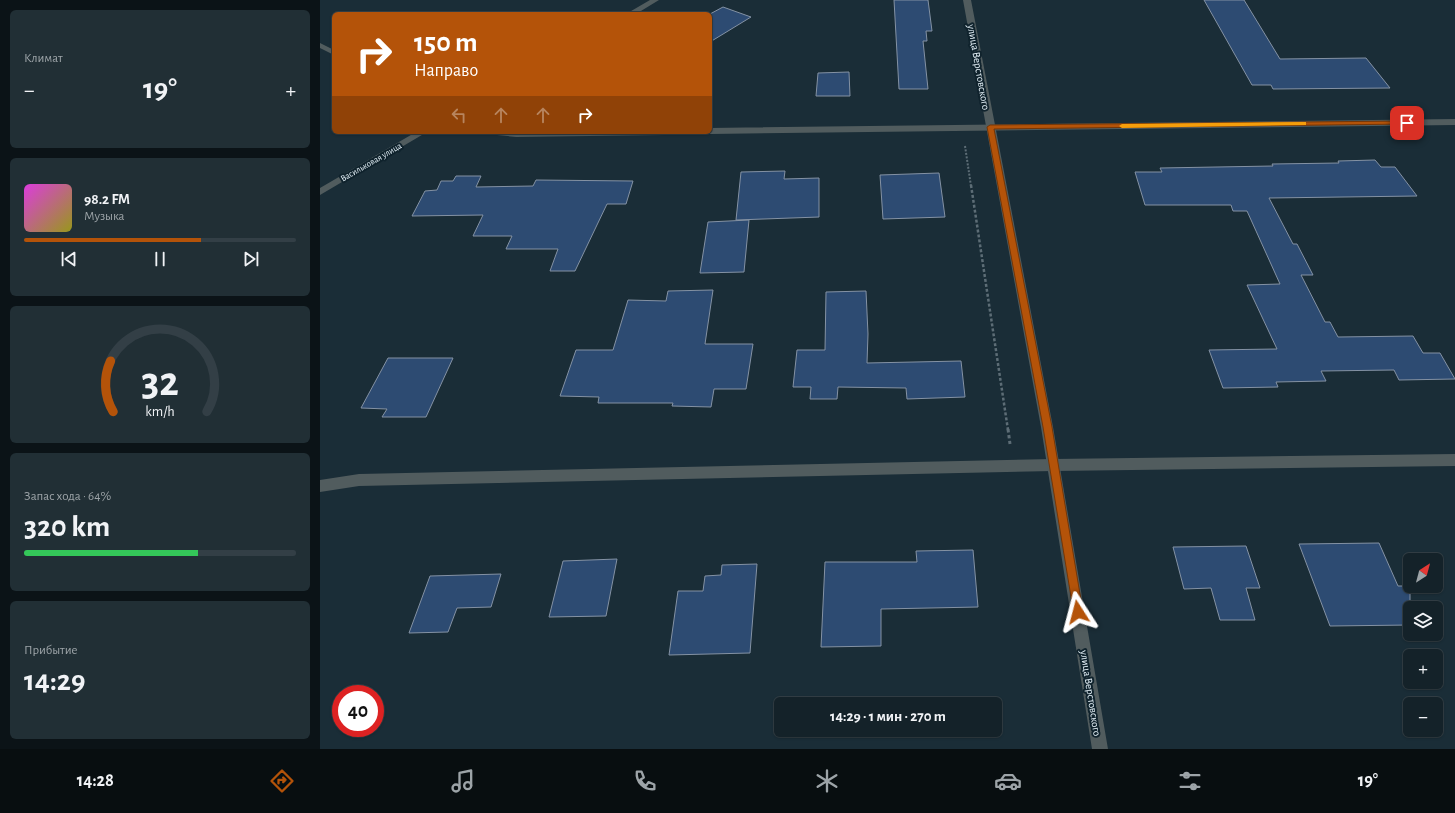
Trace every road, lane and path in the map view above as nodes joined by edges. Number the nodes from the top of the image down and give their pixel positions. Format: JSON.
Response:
{"nodes":[{"id":1,"x":654,"y":0,"type":"edge"},
{"id":2,"x":968,"y":0,"type":"edge"},
{"id":3,"x":633,"y":12,"type":"edge"},
{"id":4,"x":320,"y":45,"type":"edge"},
{"id":5,"x":332,"y":51,"type":"edge"},
{"id":6,"x":1455,"y":122,"type":"edge"},
{"id":7,"x":990,"y":127,"type":"junction"},
{"id":8,"x":962,"y":128,"type":"junction"},
{"id":9,"x":712,"y":131,"type":"edge"},
{"id":10,"x":419,"y":134,"type":"edge"},
{"id":11,"x":320,"y":192,"type":"edge"},
{"id":12,"x":1455,"y":460,"type":"edge"},
{"id":13,"x":1053,"y":465,"type":"junction"},
{"id":14,"x":1013,"y":466,"type":"junction"},
{"id":15,"x":320,"y":486,"type":"edge"},
{"id":16,"x":1100,"y":749,"type":"edge"}],
"edges":[{"from":1,"to":3,"type":"street"},
{"from":2,"to":7,"type":"street","name":"улица Верстовского"},
{"from":4,"to":5,"type":"street"},
{"from":6,"to":7,"type":"street"},
{"from":7,"to":8,"type":"street"},
{"from":7,"to":13,"type":"street","name":"улица Верстовского"},
{"from":8,"to":9,"type":"street"},
{"from":8,"to":14,"type":"path"},
{"from":10,"to":11,"type":"street","name":"Васильковая улица"},
{"from":12,"to":13,"type":"street"},
{"from":13,"to":14,"type":"street"},
{"from":13,"to":16,"type":"street","name":"улица Верстовского"},
{"from":14,"to":15,"type":"street"}]}
